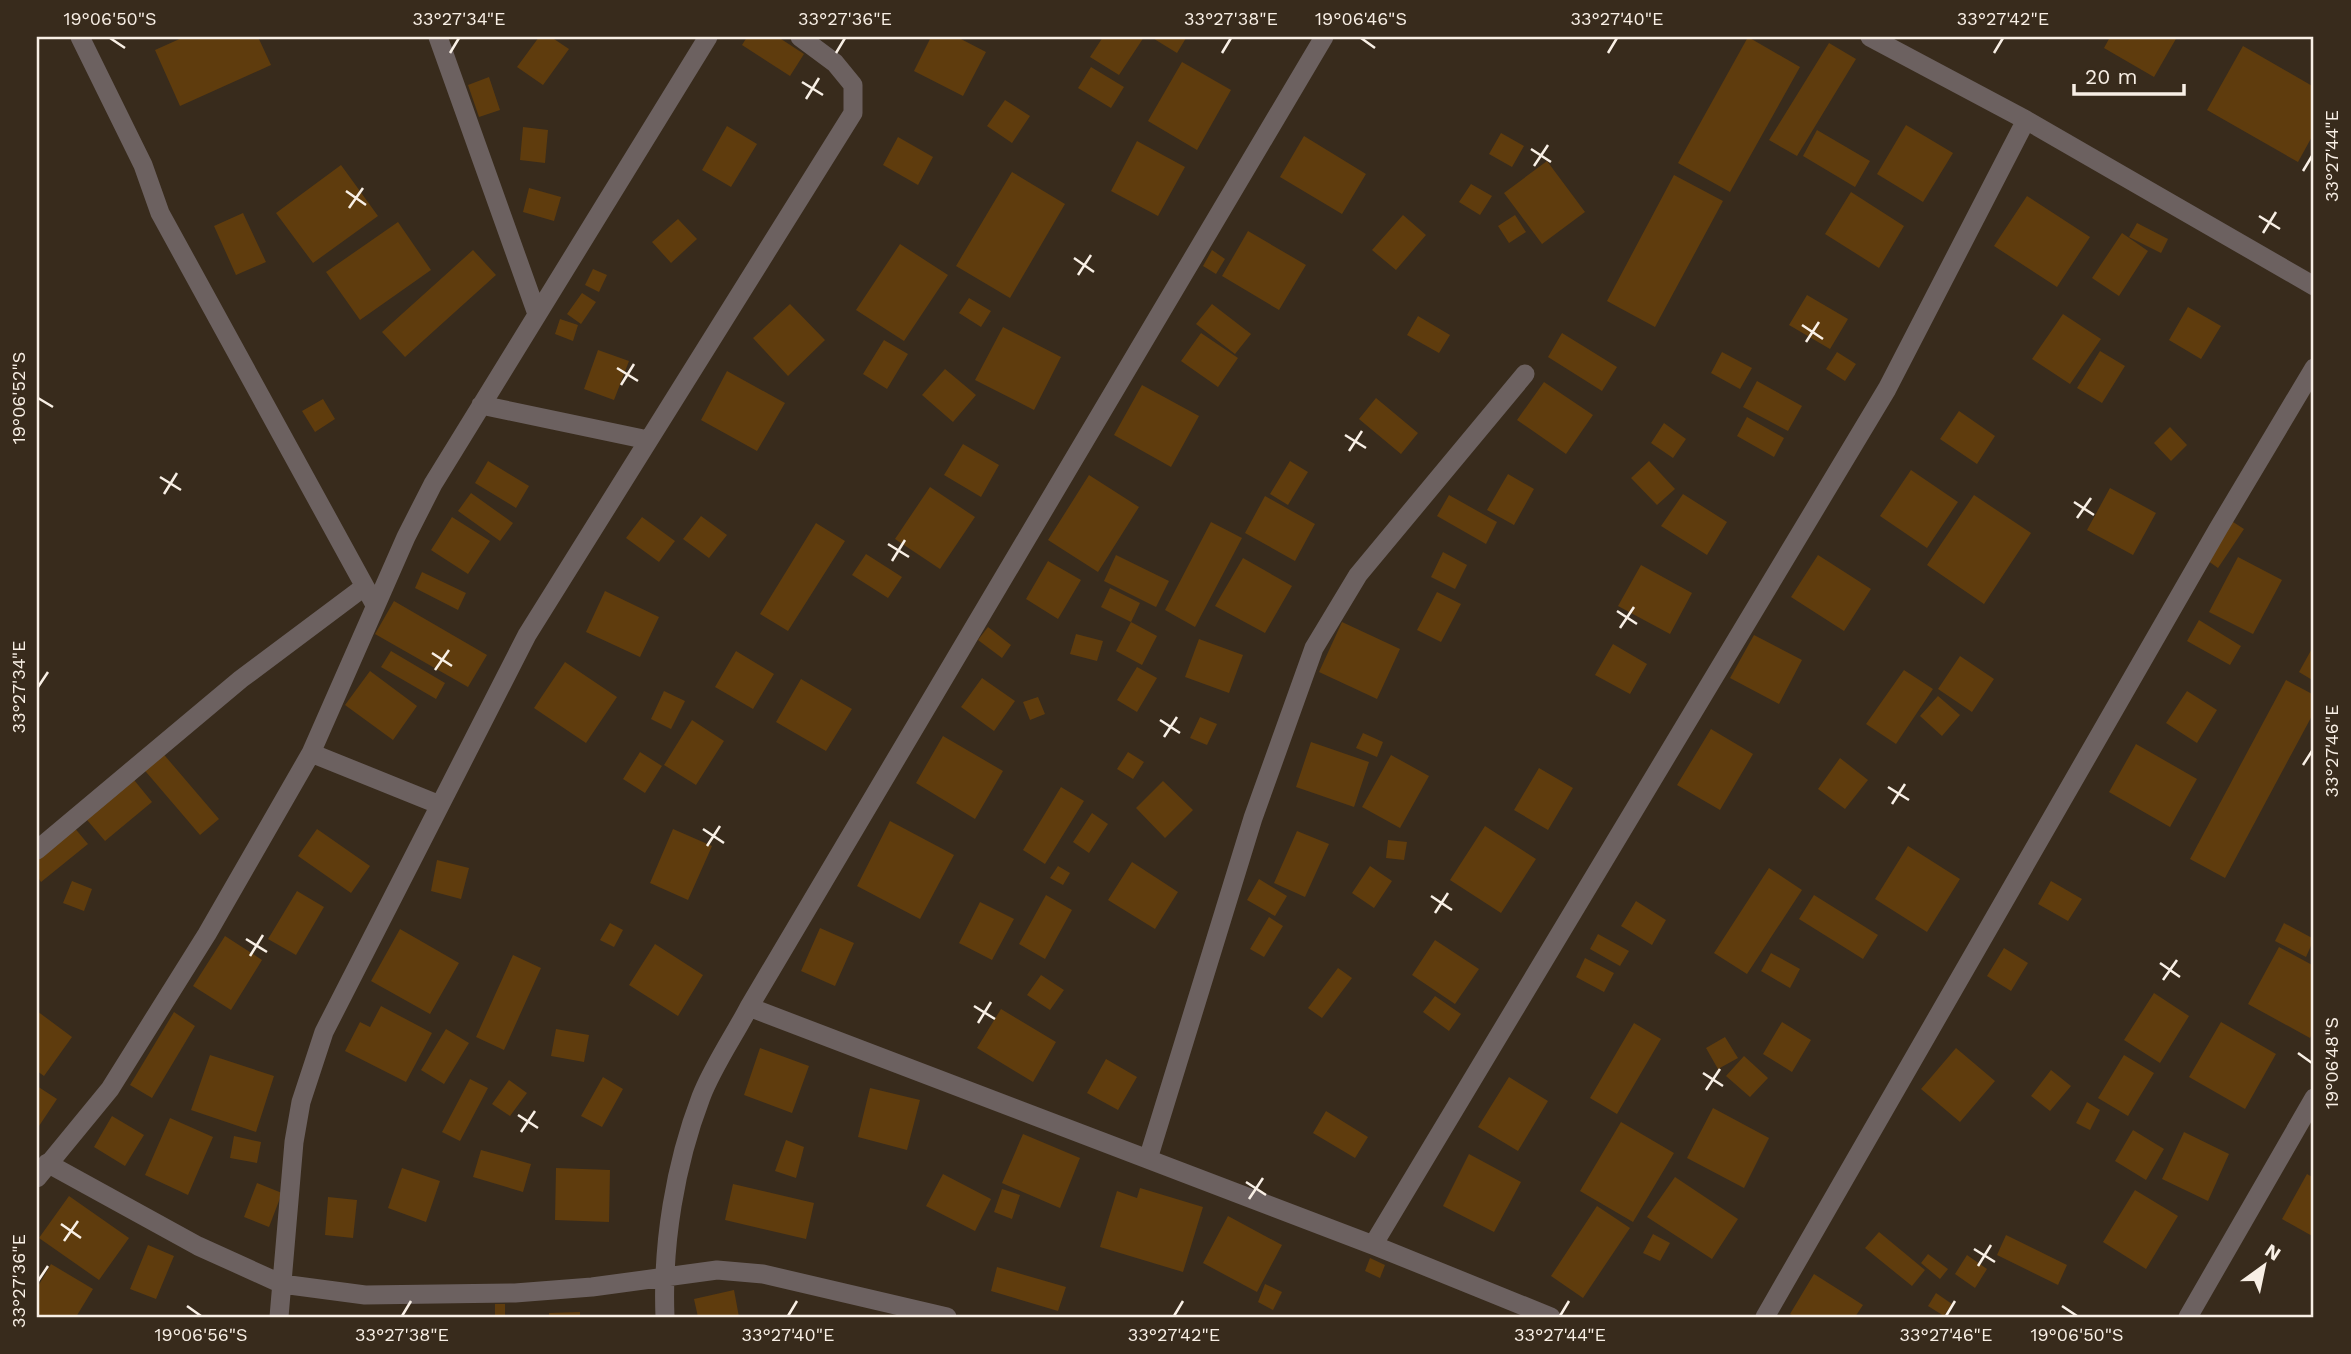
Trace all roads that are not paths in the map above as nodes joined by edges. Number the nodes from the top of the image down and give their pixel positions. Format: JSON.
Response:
{"nodes":[{"id":1,"x":80,"y":37,"type":"edge"},
{"id":2,"x":438,"y":37,"type":"edge"},
{"id":3,"x":708,"y":37,"type":"edge"},
{"id":4,"x":800,"y":37,"type":"edge"},
{"id":5,"x":1324,"y":37,"type":"edge"},
{"id":6,"x":1870,"y":37,"type":"edge"},
{"id":7,"x":2026,"y":120,"type":"junction"},
{"id":8,"x":2314,"y":286,"type":"edge"},
{"id":9,"x":537,"y":314,"type":"junction"},
{"id":10,"x":2314,"y":369,"type":"edge"},
{"id":11,"x":1525,"y":374,"type":"dead end"},
{"id":12,"x":481,"y":405,"type":"junction"},
{"id":13,"x":649,"y":440,"type":"junction"},
{"id":14,"x":364,"y":587,"type":"junction"},
{"id":15,"x":375,"y":605,"type":"junction"},
{"id":16,"x":311,"y":753,"type":"junction"},
{"id":17,"x":440,"y":805,"type":"junction"},
{"id":18,"x":37,"y":850,"type":"edge"},
{"id":19,"x":749,"y":1007,"type":"junction"},
{"id":20,"x":2314,"y":1098,"type":"edge"},
{"id":21,"x":1148,"y":1159,"type":"junction"},
{"id":22,"x":42,"y":1170,"type":"edge"},
{"id":23,"x":1373,"y":1245,"type":"junction"},
{"id":24,"x":663,"y":1275,"type":"junction"},
{"id":25,"x":282,"y":1283,"type":"junction"},
{"id":26,"x":279,"y":1317,"type":"edge"},
{"id":27,"x":665,"y":1317,"type":"edge"},
{"id":28,"x":947,"y":1317,"type":"edge"},
{"id":29,"x":1551,"y":1317,"type":"edge"},
{"id":30,"x":1765,"y":1317,"type":"edge"},
{"id":31,"x":2189,"y":1317,"type":"edge"}],
"edges":[{"from":1,"to":14,"type":"street"},
{"from":2,"to":9,"type":"street"},
{"from":3,"to":9,"type":"street"},
{"from":4,"to":13,"type":"street"},
{"from":5,"to":19,"type":"street"},
{"from":6,"to":7,"type":"street"},
{"from":7,"to":8,"type":"street"},
{"from":7,"to":23,"type":"street"},
{"from":9,"to":12,"type":"street"},
{"from":10,"to":30,"type":"street"},
{"from":11,"to":21,"type":"street"},
{"from":12,"to":13,"type":"street"},
{"from":12,"to":15,"type":"street"},
{"from":13,"to":17,"type":"street"},
{"from":14,"to":15,"type":"street"},
{"from":14,"to":18,"type":"street"},
{"from":15,"to":16,"type":"street"},
{"from":16,"to":17,"type":"street"},
{"from":16,"to":22,"type":"street"},
{"from":17,"to":25,"type":"street"},
{"from":19,"to":21,"type":"street"},
{"from":19,"to":24,"type":"street"},
{"from":20,"to":31,"type":"street"},
{"from":21,"to":23,"type":"street"},
{"from":22,"to":25,"type":"street"},
{"from":23,"to":29,"type":"street"},
{"from":24,"to":25,"type":"street"},
{"from":24,"to":27,"type":"street"},
{"from":24,"to":28,"type":"street"},
{"from":25,"to":26,"type":"street"}]}
